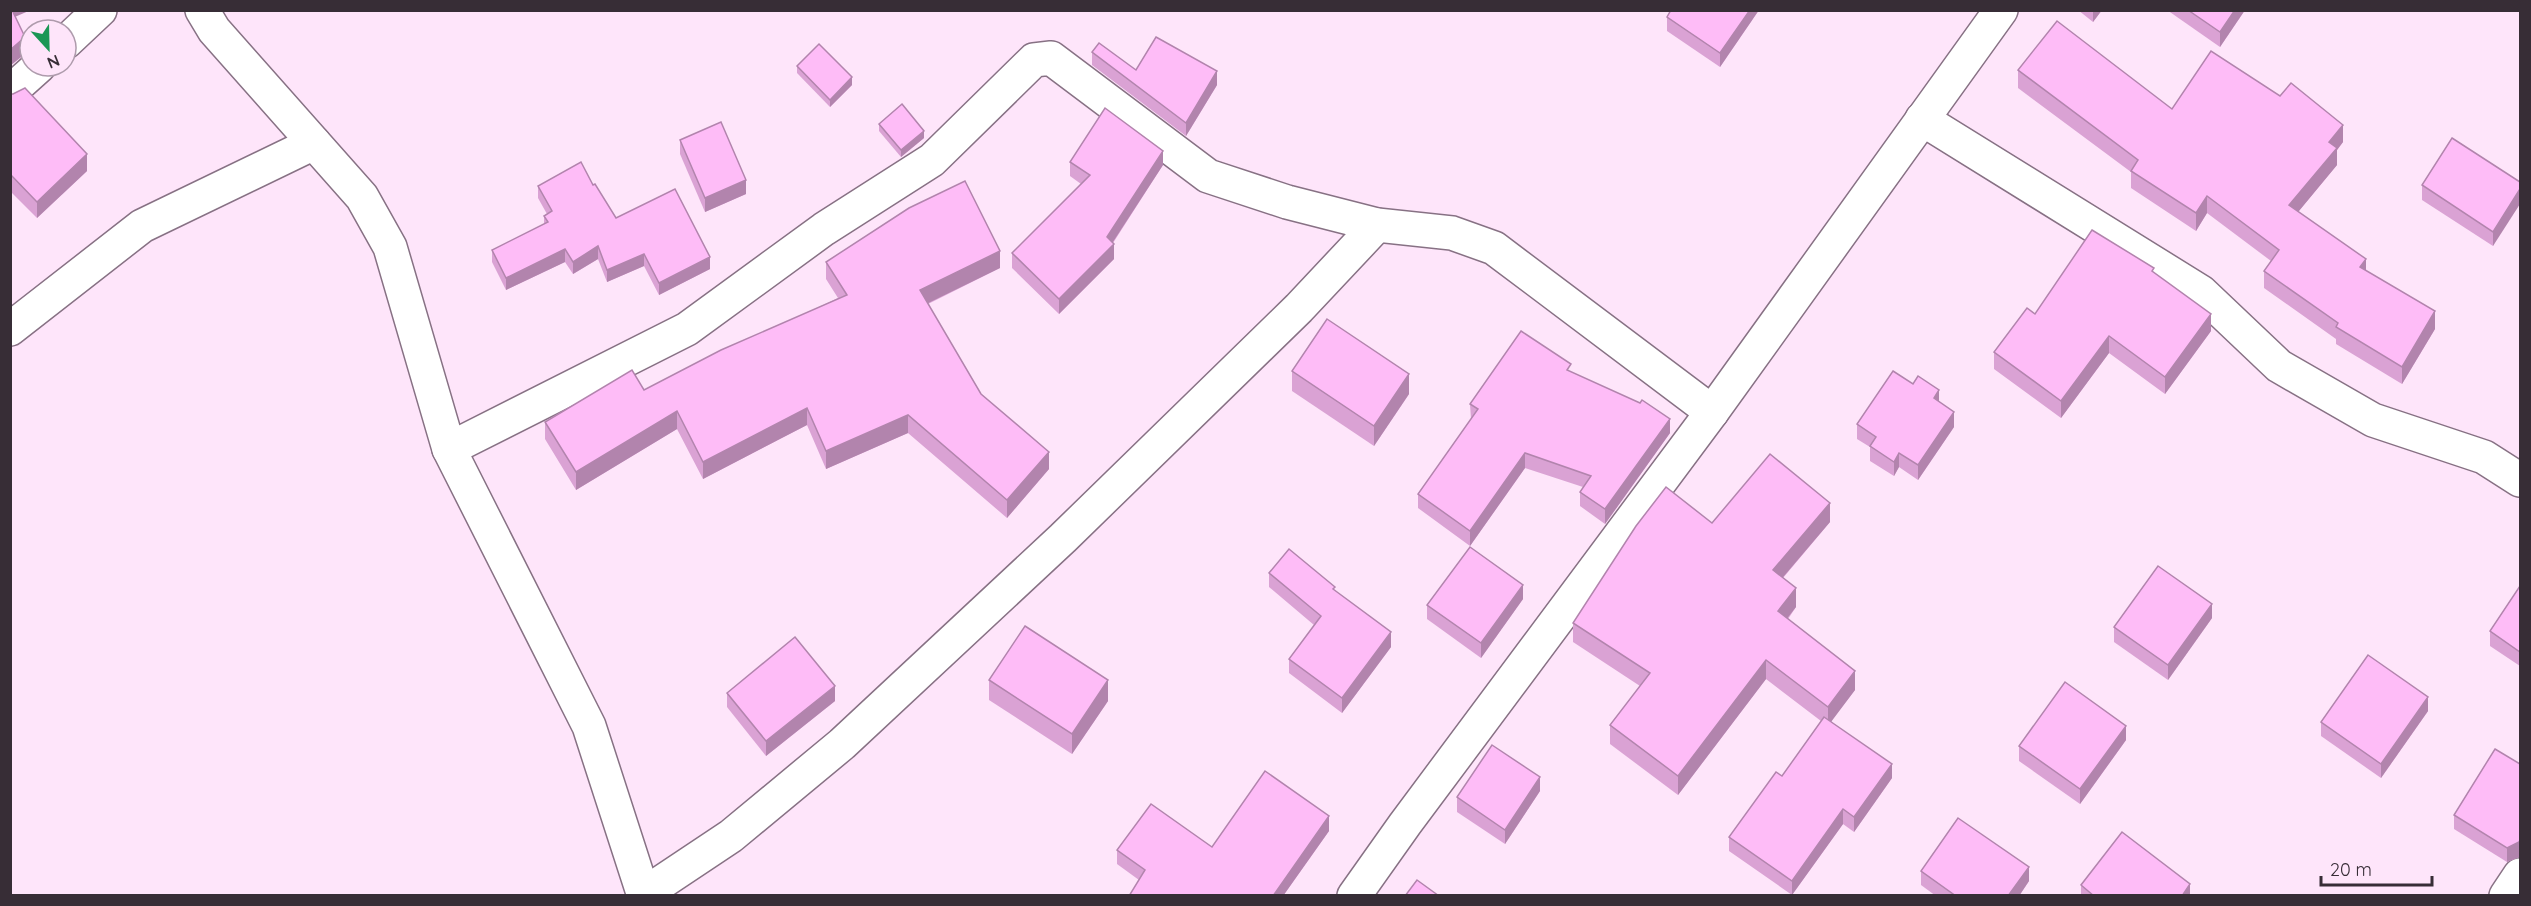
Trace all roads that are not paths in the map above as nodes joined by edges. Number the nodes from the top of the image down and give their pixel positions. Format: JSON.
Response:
{"nodes":[{"id":1,"x":100,"y":10,"type":"edge"},
{"id":2,"x":202,"y":10,"type":"edge"},
{"id":3,"x":2001,"y":10,"type":"edge"},
{"id":4,"x":78,"y":31,"type":"edge"},
{"id":5,"x":26,"y":78,"type":"edge"},
{"id":6,"x":10,"y":92,"type":"edge"},
{"id":7,"x":1922,"y":119,"type":"junction"},
{"id":8,"x":314,"y":143,"type":"junction"},
{"id":9,"x":1377,"y":225,"type":"junction"},
{"id":10,"x":10,"y":329,"type":"edge"},
{"id":11,"x":1712,"y":412,"type":"junction"},
{"id":12,"x":449,"y":448,"type":"junction"},
{"id":13,"x":2520,"y":480,"type":"edge"},
{"id":14,"x":2520,"y":875,"type":"edge"},
{"id":15,"x":644,"y":895,"type":"edge"},
{"id":16,"x":1354,"y":896,"type":"edge"},
{"id":17,"x":2506,"y":896,"type":"edge"}],
"edges":[{"from":1,"to":4,"type":"street"},
{"from":2,"to":8,"type":"street"},
{"from":3,"to":7,"type":"street"},
{"from":5,"to":6,"type":"street"},
{"from":7,"to":11,"type":"street"},
{"from":7,"to":13,"type":"street"},
{"from":8,"to":10,"type":"street"},
{"from":8,"to":12,"type":"street"},
{"from":9,"to":11,"type":"street"},
{"from":9,"to":12,"type":"street"},
{"from":9,"to":15,"type":"street"},
{"from":11,"to":16,"type":"street"},
{"from":12,"to":15,"type":"street"},
{"from":14,"to":17,"type":"street"}]}
